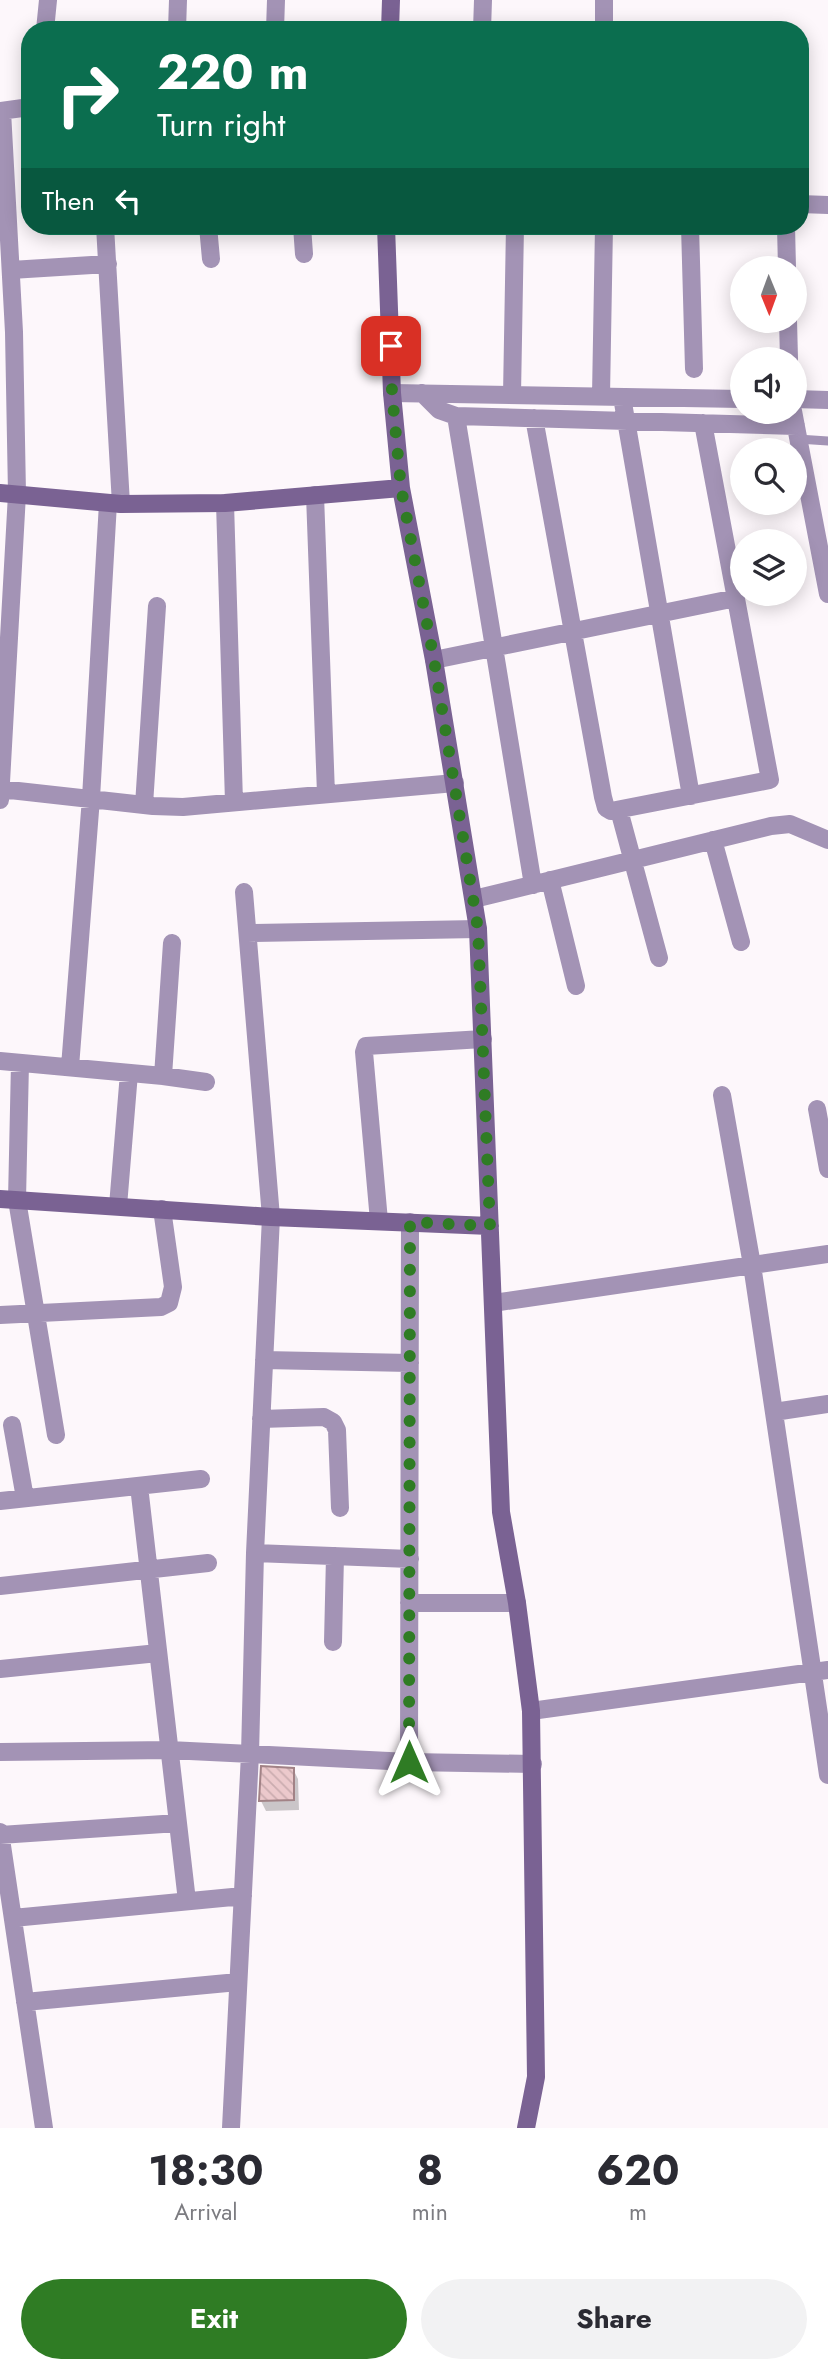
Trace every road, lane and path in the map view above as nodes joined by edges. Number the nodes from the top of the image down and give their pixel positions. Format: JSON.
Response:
{"nodes":[{"id":1,"x":48,"y":0,"type":"edge"},
{"id":2,"x":178,"y":0,"type":"edge"},
{"id":3,"x":276,"y":0,"type":"edge"},
{"id":4,"x":391,"y":0,"type":"edge"},
{"id":5,"x":483,"y":0,"type":"edge"},
{"id":6,"x":604,"y":0,"type":"edge"},
{"id":7,"x":46,"y":21,"type":"edge"},
{"id":8,"x":177,"y":21,"type":"edge"},
{"id":9,"x":275,"y":21,"type":"edge"},
{"id":10,"x":390,"y":21,"type":"edge"},
{"id":11,"x":482,"y":21,"type":"edge"},
{"id":12,"x":604,"y":21,"type":"edge"},
{"id":13,"x":21,"y":108,"type":"edge"},
{"id":14,"x":1,"y":111,"type":"edge"},
{"id":15,"x":809,"y":205,"type":"edge"},
{"id":16,"x":828,"y":205,"type":"edge"},
{"id":17,"x":106,"y":235,"type":"edge"},
{"id":18,"x":209,"y":235,"type":"edge"},
{"id":19,"x":303,"y":235,"type":"edge"},
{"id":20,"x":386,"y":235,"type":"edge"},
{"id":21,"x":515,"y":235,"type":"edge"},
{"id":22,"x":604,"y":235,"type":"edge"},
{"id":23,"x":690,"y":235,"type":"edge"},
{"id":24,"x":786,"y":235,"type":"edge"},
{"id":25,"x":304,"y":254,"type":"dead end"},
{"id":26,"x":787,"y":256,"type":"edge"},
{"id":27,"x":211,"y":259,"type":"dead end"},
{"id":28,"x":108,"y":264,"type":"junction"},
{"id":29,"x":11,"y":270,"type":"junction"},
{"id":30,"x":694,"y":369,"type":"dead end"},
{"id":31,"x":392,"y":393,"type":"junction"},
{"id":32,"x":422,"y":393,"type":"junction"},
{"id":33,"x":512,"y":395,"type":"junction"},
{"id":34,"x":601,"y":396,"type":"junction"},
{"id":35,"x":622,"y":397,"type":"junction"},
{"id":36,"x":730,"y":398,"type":"edge"},
{"id":37,"x":807,"y":399,"type":"edge"},
{"id":38,"x":828,"y":400,"type":"edge"},
{"id":39,"x":456,"y":416,"type":"junction"},
{"id":40,"x":534,"y":418,"type":"junction"},
{"id":41,"x":626,"y":420,"type":"junction"},
{"id":42,"x":703,"y":423,"type":"junction"},
{"id":43,"x":795,"y":425,"type":"edge"},
{"id":44,"x":828,"y":441,"type":"edge"},
{"id":45,"x":401,"y":488,"type":"junction"},
{"id":46,"x":9,"y":494,"type":"edge"},
{"id":47,"x":315,"y":495,"type":"junction"},
{"id":48,"x":115,"y":503,"type":"junction"},
{"id":49,"x":225,"y":503,"type":"junction"},
{"id":50,"x":730,"y":566,"type":"edge"},
{"id":51,"x":828,"y":594,"type":"edge"},
{"id":52,"x":730,"y":599,"type":"edge"},
{"id":53,"x":157,"y":606,"type":"dead end"},
{"id":54,"x":737,"y":606,"type":"edge"},
{"id":55,"x":660,"y":613,"type":"junction"},
{"id":56,"x":572,"y":631,"type":"junction"},
{"id":57,"x":494,"y":647,"type":"junction"},
{"id":58,"x":434,"y":660,"type":"junction"},
{"id":59,"x":455,"y":783,"type":"junction"},
{"id":60,"x":0,"y":789,"type":"edge"},
{"id":61,"x":326,"y":794,"type":"junction"},
{"id":62,"x":691,"y":796,"type":"junction"},
{"id":63,"x":91,"y":799,"type":"junction"},
{"id":64,"x":0,"y":800,"type":"edge"},
{"id":65,"x":234,"y":802,"type":"junction"},
{"id":66,"x":144,"y":805,"type":"junction"},
{"id":67,"x":619,"y":810,"type":"junction"},
{"id":68,"x":713,"y":840,"type":"junction"},
{"id":69,"x":828,"y":840,"type":"edge"},
{"id":70,"x":632,"y":860,"type":"junction"},
{"id":71,"x":542,"y":882,"type":"junction"},
{"id":72,"x":244,"y":892,"type":"dead end"},
{"id":73,"x":474,"y":899,"type":"junction"},
{"id":74,"x":478,"y":929,"type":"junction"},
{"id":75,"x":248,"y":933,"type":"junction"},
{"id":76,"x":741,"y":942,"type":"dead end"},
{"id":77,"x":172,"y":943,"type":"dead end"},
{"id":78,"x":659,"y":958,"type":"dead end"},
{"id":79,"x":576,"y":986,"type":"dead end"},
{"id":80,"x":483,"y":1040,"type":"junction"},
{"id":81,"x":0,"y":1061,"type":"edge"},
{"id":82,"x":20,"y":1063,"type":"junction"},
{"id":83,"x":70,"y":1067,"type":"junction"},
{"id":84,"x":129,"y":1073,"type":"junction"},
{"id":85,"x":163,"y":1076,"type":"junction"},
{"id":86,"x":206,"y":1082,"type":"dead end"},
{"id":87,"x":722,"y":1094,"type":"dead end"},
{"id":88,"x":817,"y":1110,"type":"dead end"},
{"id":89,"x":828,"y":1170,"type":"edge"},
{"id":90,"x":8,"y":1199,"type":"edge"},
{"id":91,"x":118,"y":1206,"type":"junction"},
{"id":92,"x":162,"y":1209,"type":"junction"},
{"id":93,"x":271,"y":1217,"type":"junction"},
{"id":94,"x":379,"y":1221,"type":"junction"},
{"id":95,"x":410,"y":1222,"type":"junction"},
{"id":96,"x":490,"y":1226,"type":"junction"},
{"id":97,"x":828,"y":1254,"type":"edge"},
{"id":98,"x":752,"y":1265,"type":"junction"},
{"id":99,"x":493,"y":1303,"type":"junction"},
{"id":100,"x":36,"y":1314,"type":"junction"},
{"id":101,"x":0,"y":1315,"type":"edge"},
{"id":102,"x":264,"y":1360,"type":"junction"},
{"id":103,"x":410,"y":1363,"type":"junction"},
{"id":104,"x":828,"y":1404,"type":"edge"},
{"id":105,"x":774,"y":1412,"type":"junction"},
{"id":106,"x":261,"y":1419,"type":"junction"},
{"id":107,"x":12,"y":1425,"type":"dead end"},
{"id":108,"x":56,"y":1435,"type":"dead end"},
{"id":109,"x":201,"y":1479,"type":"dead end"},
{"id":110,"x":139,"y":1486,"type":"junction"},
{"id":111,"x":25,"y":1498,"type":"junction"},
{"id":112,"x":0,"y":1501,"type":"edge"},
{"id":113,"x":340,"y":1508,"type":"dead end"},
{"id":114,"x":255,"y":1553,"type":"junction"},
{"id":115,"x":335,"y":1556,"type":"junction"},
{"id":116,"x":410,"y":1559,"type":"junction"},
{"id":117,"x":208,"y":1563,"type":"dead end"},
{"id":118,"x":148,"y":1570,"type":"junction"},
{"id":119,"x":0,"y":1586,"type":"edge"},
{"id":120,"x":409,"y":1602,"type":"junction"},
{"id":121,"x":517,"y":1602,"type":"junction"},
{"id":122,"x":333,"y":1642,"type":"dead end"},
{"id":123,"x":158,"y":1653,"type":"junction"},
{"id":124,"x":0,"y":1669,"type":"edge"},
{"id":125,"x":820,"y":1671,"type":"edge"},
{"id":126,"x":531,"y":1712,"type":"junction"},
{"id":127,"x":169,"y":1750,"type":"junction"},
{"id":128,"x":0,"y":1752,"type":"edge"},
{"id":129,"x":250,"y":1754,"type":"junction"},
{"id":130,"x":409,"y":1762,"type":"junction"},
{"id":131,"x":533,"y":1764,"type":"junction"},
{"id":132,"x":828,"y":1775,"type":"edge"},
{"id":133,"x":178,"y":1823,"type":"junction"},
{"id":134,"x":0,"y":1833,"type":"edge"},
{"id":135,"x":243,"y":1896,"type":"junction"},
{"id":136,"x":187,"y":1901,"type":"junction"},
{"id":137,"x":13,"y":1918,"type":"junction"},
{"id":138,"x":238,"y":1982,"type":"junction"},
{"id":139,"x":25,"y":2002,"type":"junction"},
{"id":140,"x":44,"y":2128,"type":"edge"},
{"id":141,"x":231,"y":2128,"type":"edge"},
{"id":142,"x":526,"y":2128,"type":"edge"}],
"edges":[{"from":1,"to":7,"type":"street"},
{"from":2,"to":8,"type":"street"},
{"from":3,"to":9,"type":"street"},
{"from":4,"to":10,"type":"street"},
{"from":5,"to":11,"type":"street"},
{"from":6,"to":12,"type":"street"},
{"from":13,"to":14,"type":"street"},
{"from":14,"to":29,"type":"street"},
{"from":15,"to":16,"type":"street"},
{"from":17,"to":28,"type":"street"},
{"from":18,"to":27,"type":"street"},
{"from":19,"to":25,"type":"street"},
{"from":20,"to":31,"type":"street"},
{"from":21,"to":33,"type":"street"},
{"from":22,"to":34,"type":"street"},
{"from":23,"to":30,"type":"street"},
{"from":24,"to":26,"type":"street"},
{"from":28,"to":29,"type":"street"},
{"from":28,"to":48,"type":"street"},
{"from":29,"to":46,"type":"street"},
{"from":31,"to":32,"type":"street"},
{"from":31,"to":45,"type":"street"},
{"from":32,"to":33,"type":"street"},
{"from":32,"to":39,"type":"street"},
{"from":33,"to":34,"type":"street"},
{"from":34,"to":35,"type":"street"},
{"from":35,"to":36,"type":"street"},
{"from":35,"to":41,"type":"street"},
{"from":37,"to":38,"type":"street"},
{"from":39,"to":40,"type":"street"},
{"from":39,"to":57,"type":"street"},
{"from":40,"to":41,"type":"street"},
{"from":40,"to":56,"type":"street"},
{"from":41,"to":42,"type":"street"},
{"from":41,"to":55,"type":"street"},
{"from":42,"to":43,"type":"street"},
{"from":42,"to":50,"type":"street"},
{"from":43,"to":44,"type":"lane"},
{"from":43,"to":51,"type":"street"},
{"from":45,"to":47,"type":"street"},
{"from":45,"to":58,"type":"street"},
{"from":46,"to":48,"type":"street"},
{"from":46,"to":60,"type":"street"},
{"from":47,"to":49,"type":"street"},
{"from":47,"to":61,"type":"street"},
{"from":48,"to":49,"type":"street"},
{"from":48,"to":63,"type":"street"},
{"from":49,"to":65,"type":"street"},
{"from":52,"to":55,"type":"street"},
{"from":53,"to":66,"type":"street"},
{"from":54,"to":62,"type":"street"},
{"from":55,"to":56,"type":"street"},
{"from":55,"to":62,"type":"street"},
{"from":56,"to":57,"type":"street"},
{"from":56,"to":67,"type":"street"},
{"from":57,"to":58,"type":"street"},
{"from":57,"to":71,"type":"street"},
{"from":58,"to":59,"type":"street"},
{"from":59,"to":61,"type":"street"},
{"from":59,"to":73,"type":"street"},
{"from":60,"to":63,"type":"street"},
{"from":60,"to":64,"type":"street"},
{"from":61,"to":65,"type":"street"},
{"from":62,"to":67,"type":"street"},
{"from":63,"to":66,"type":"street"},
{"from":63,"to":83,"type":"street"},
{"from":65,"to":66,"type":"street"},
{"from":67,"to":70,"type":"street"},
{"from":68,"to":69,"type":"street"},
{"from":68,"to":70,"type":"street"},
{"from":68,"to":76,"type":"street"},
{"from":70,"to":71,"type":"street"},
{"from":70,"to":78,"type":"street"},
{"from":71,"to":73,"type":"street"},
{"from":71,"to":79,"type":"street"},
{"from":72,"to":75,"type":"street"},
{"from":73,"to":74,"type":"street"},
{"from":74,"to":75,"type":"street"},
{"from":74,"to":80,"type":"street"},
{"from":75,"to":93,"type":"street"},
{"from":77,"to":85,"type":"street"},
{"from":80,"to":94,"type":"street"},
{"from":80,"to":96,"type":"street"},
{"from":81,"to":82,"type":"street"},
{"from":82,"to":83,"type":"street"},
{"from":82,"to":90,"type":"street"},
{"from":83,"to":84,"type":"street"},
{"from":84,"to":85,"type":"street"},
{"from":84,"to":91,"type":"street"},
{"from":85,"to":86,"type":"street"},
{"from":87,"to":98,"type":"street"},
{"from":88,"to":89,"type":"street"},
{"from":90,"to":91,"type":"street"},
{"from":90,"to":100,"type":"street"},
{"from":91,"to":92,"type":"street"},
{"from":92,"to":93,"type":"street"},
{"from":92,"to":100,"type":"street"},
{"from":93,"to":94,"type":"street"},
{"from":93,"to":102,"type":"street"},
{"from":94,"to":95,"type":"street"},
{"from":95,"to":96,"type":"street"},
{"from":95,"to":103,"type":"street"},
{"from":96,"to":99,"type":"street"},
{"from":97,"to":98,"type":"street"},
{"from":98,"to":99,"type":"street"},
{"from":98,"to":105,"type":"street"},
{"from":99,"to":121,"type":"street"},
{"from":100,"to":101,"type":"street"},
{"from":100,"to":108,"type":"street"},
{"from":102,"to":103,"type":"street"},
{"from":102,"to":106,"type":"street"},
{"from":103,"to":116,"type":"street"},
{"from":104,"to":105,"type":"street"},
{"from":105,"to":125,"type":"street"},
{"from":106,"to":113,"type":"street"},
{"from":106,"to":114,"type":"street"},
{"from":107,"to":111,"type":"street"},
{"from":109,"to":110,"type":"street"},
{"from":110,"to":111,"type":"street"},
{"from":110,"to":118,"type":"street"},
{"from":111,"to":112,"type":"street"},
{"from":114,"to":115,"type":"street"},
{"from":114,"to":129,"type":"street"},
{"from":115,"to":116,"type":"street"},
{"from":115,"to":122,"type":"street"},
{"from":116,"to":120,"type":"street"},
{"from":117,"to":118,"type":"street"},
{"from":118,"to":119,"type":"street"},
{"from":118,"to":123,"type":"street"},
{"from":120,"to":121,"type":"street"},
{"from":120,"to":130,"type":"street"},
{"from":121,"to":126,"type":"street"},
{"from":123,"to":124,"type":"street"},
{"from":123,"to":127,"type":"street"},
{"from":125,"to":126,"type":"street"},
{"from":125,"to":132,"type":"street"},
{"from":126,"to":131,"type":"street"},
{"from":127,"to":128,"type":"street"},
{"from":127,"to":129,"type":"street"},
{"from":127,"to":133,"type":"street"},
{"from":129,"to":130,"type":"street"},
{"from":129,"to":135,"type":"street"},
{"from":130,"to":131,"type":"street"},
{"from":131,"to":142,"type":"street"},
{"from":133,"to":134,"type":"street"},
{"from":133,"to":136,"type":"street"},
{"from":134,"to":137,"type":"street"},
{"from":135,"to":136,"type":"street"},
{"from":135,"to":138,"type":"street"},
{"from":136,"to":137,"type":"street"},
{"from":137,"to":139,"type":"street"},
{"from":138,"to":139,"type":"street"},
{"from":138,"to":141,"type":"street"},
{"from":139,"to":140,"type":"street"}]}
